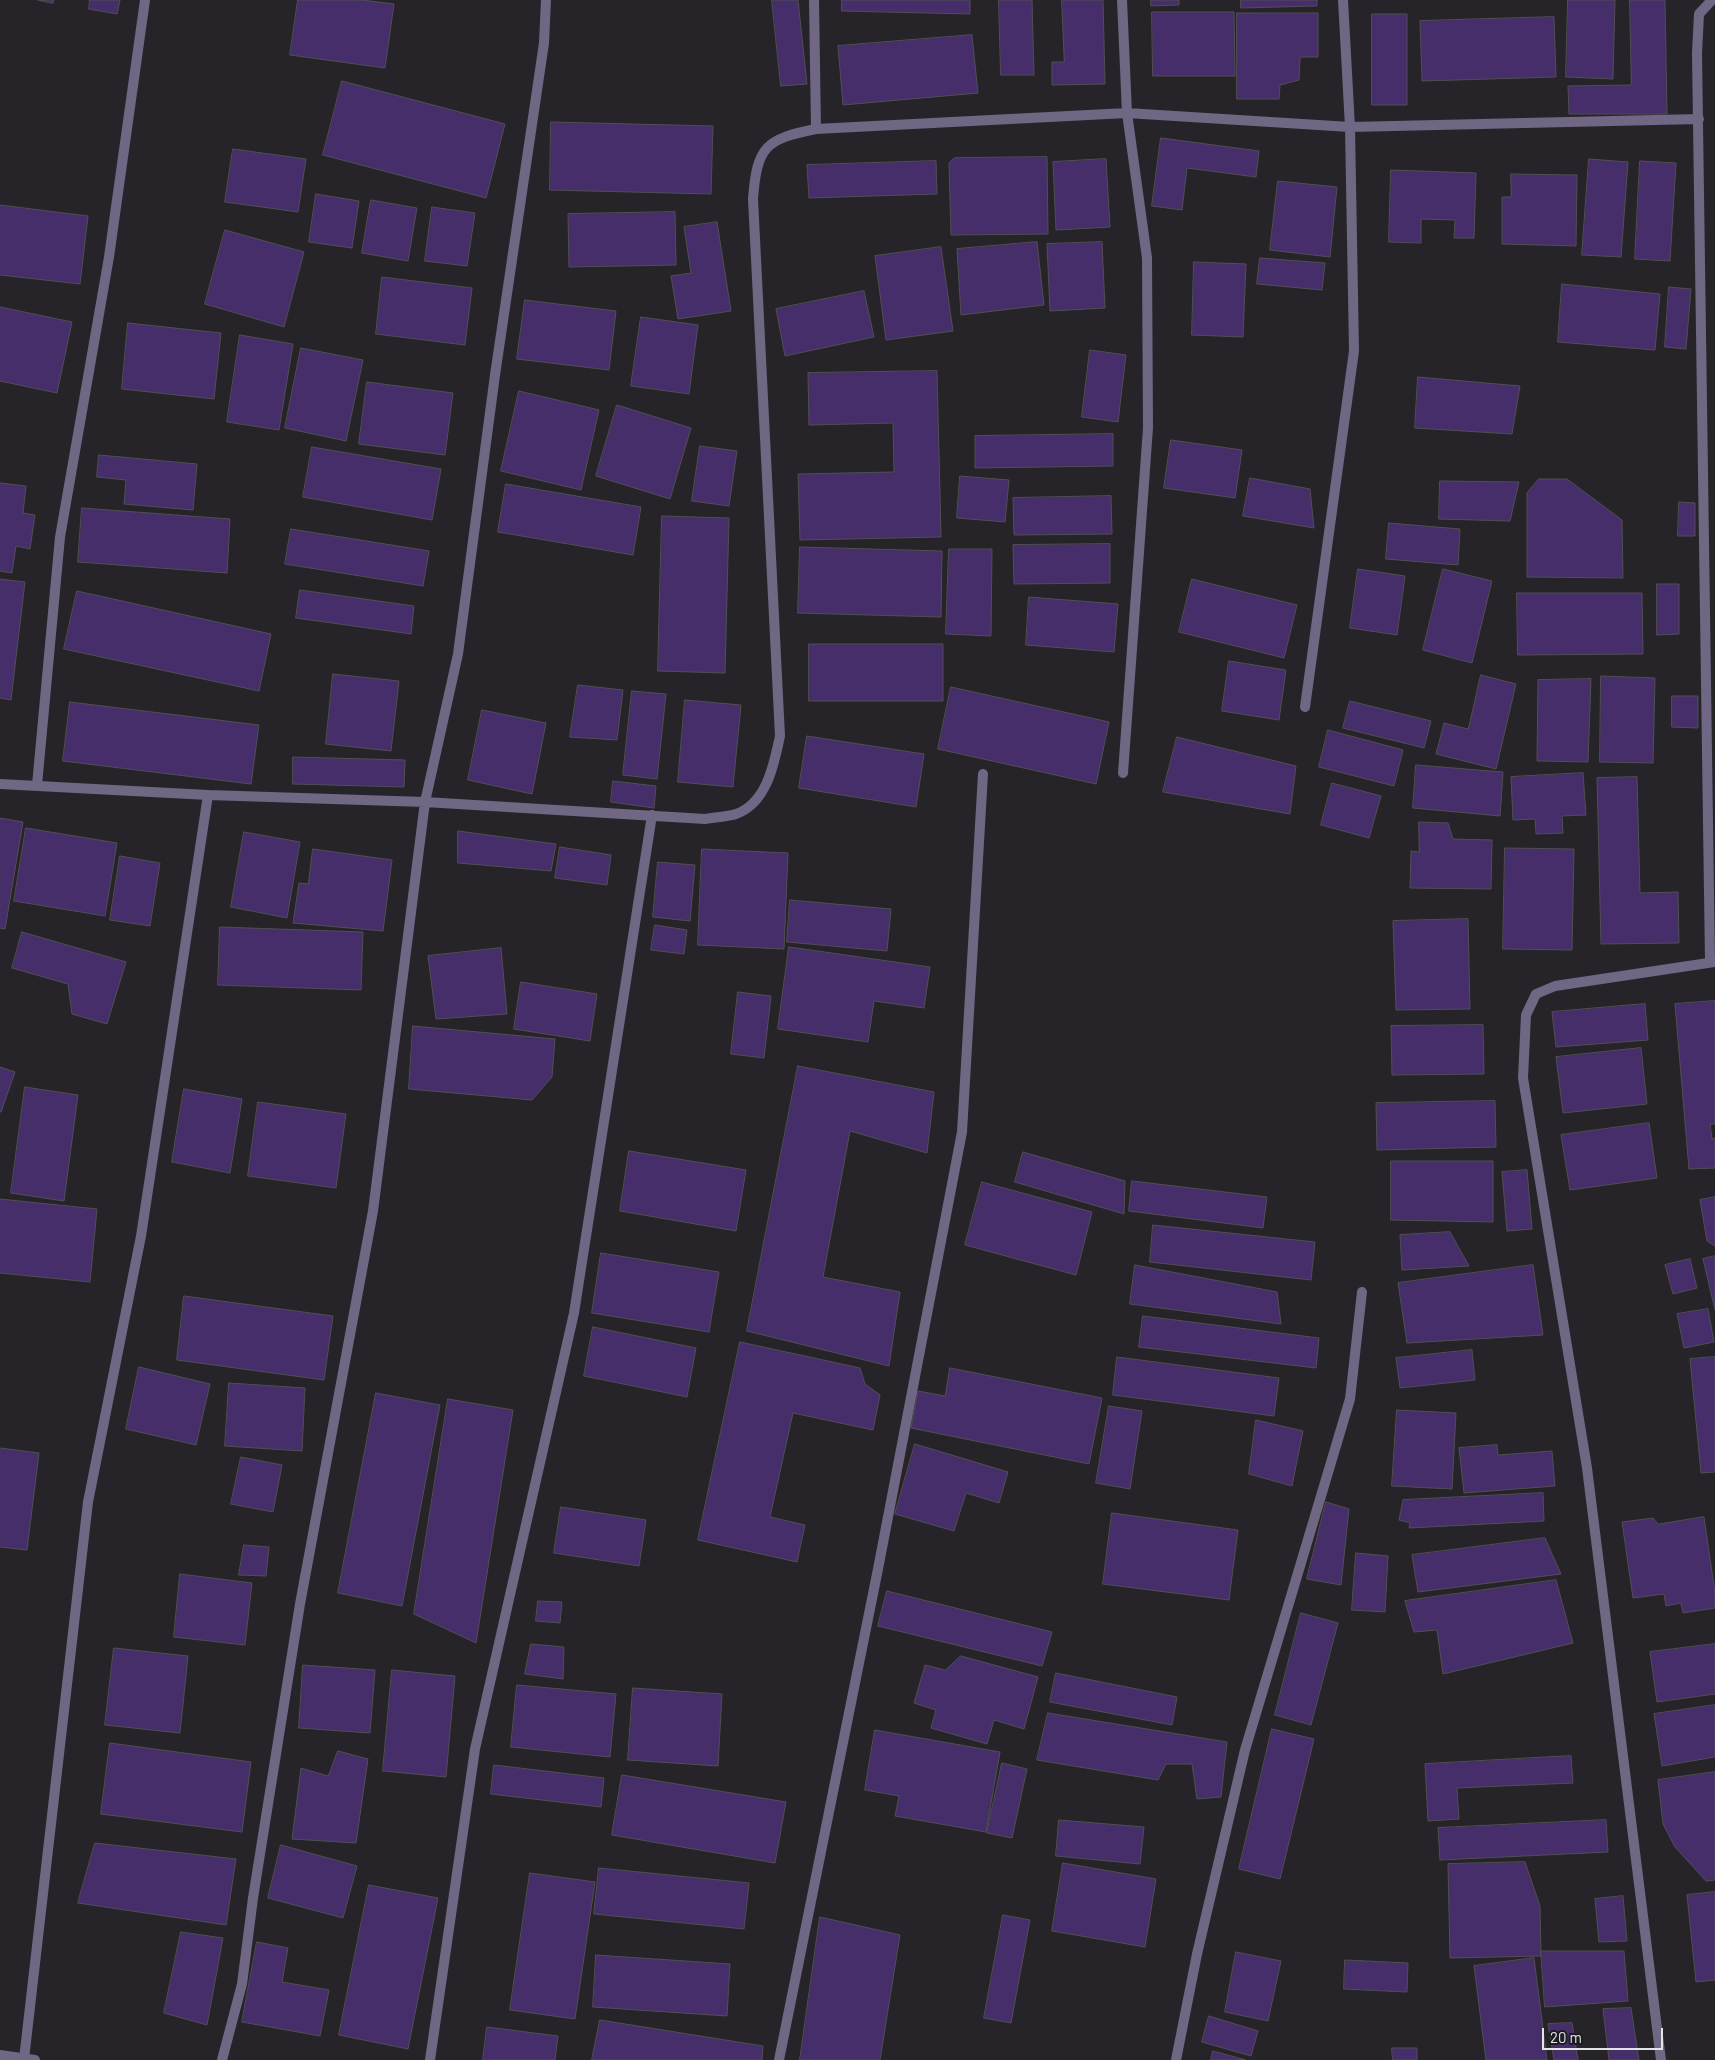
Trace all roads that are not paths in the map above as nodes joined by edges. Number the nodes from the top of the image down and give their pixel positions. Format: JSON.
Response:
{"nodes":[{"id":1,"x":145,"y":0,"type":"edge"},
{"id":2,"x":546,"y":0,"type":"edge"},
{"id":3,"x":814,"y":0,"type":"edge"},
{"id":4,"x":1122,"y":0,"type":"edge"},
{"id":5,"x":1344,"y":0,"type":"edge"},
{"id":6,"x":1712,"y":0,"type":"edge"},
{"id":7,"x":1127,"y":113,"type":"junction"},
{"id":8,"x":1699,"y":119,"type":"junction"},
{"id":9,"x":1350,"y":127,"type":"junction"},
{"id":10,"x":816,"y":129,"type":"junction"},
{"id":11,"x":1305,"y":707,"type":"dead end"},
{"id":12,"x":1123,"y":773,"type":"dead end"},
{"id":13,"x":983,"y":774,"type":"dead end"},
{"id":14,"x":0,"y":784,"type":"edge"},
{"id":15,"x":37,"y":785,"type":"junction"},
{"id":16,"x":208,"y":794,"type":"junction"},
{"id":17,"x":425,"y":802,"type":"junction"},
{"id":18,"x":652,"y":815,"type":"junction"},
{"id":19,"x":1713,"y":962,"type":"edge"},
{"id":20,"x":1362,"y":1292,"type":"dead end"},
{"id":21,"x":0,"y":2055,"type":"edge"},
{"id":22,"x":24,"y":2059,"type":"edge"},
{"id":23,"x":35,"y":2060,"type":"edge"},
{"id":24,"x":222,"y":2060,"type":"edge"},
{"id":25,"x":430,"y":2060,"type":"edge"},
{"id":26,"x":780,"y":2060,"type":"edge"},
{"id":27,"x":1176,"y":2060,"type":"edge"},
{"id":28,"x":1661,"y":2060,"type":"edge"}],
"edges":[{"from":1,"to":15,"type":"street"},
{"from":2,"to":17,"type":"street"},
{"from":3,"to":10,"type":"street"},
{"from":4,"to":7,"type":"street"},
{"from":5,"to":9,"type":"street"},
{"from":6,"to":8,"type":"street"},
{"from":7,"to":9,"type":"street"},
{"from":7,"to":10,"type":"street"},
{"from":7,"to":12,"type":"street"},
{"from":8,"to":9,"type":"street"},
{"from":8,"to":19,"type":"street"},
{"from":9,"to":11,"type":"street"},
{"from":10,"to":18,"type":"street"},
{"from":13,"to":26,"type":"street"},
{"from":14,"to":15,"type":"street"},
{"from":15,"to":16,"type":"street"},
{"from":16,"to":17,"type":"street"},
{"from":16,"to":22,"type":"street"},
{"from":17,"to":18,"type":"street"},
{"from":17,"to":24,"type":"street"},
{"from":18,"to":25,"type":"street"},
{"from":19,"to":28,"type":"street"},
{"from":20,"to":27,"type":"street"},
{"from":21,"to":22,"type":"street"},
{"from":22,"to":23,"type":"street"}]}
